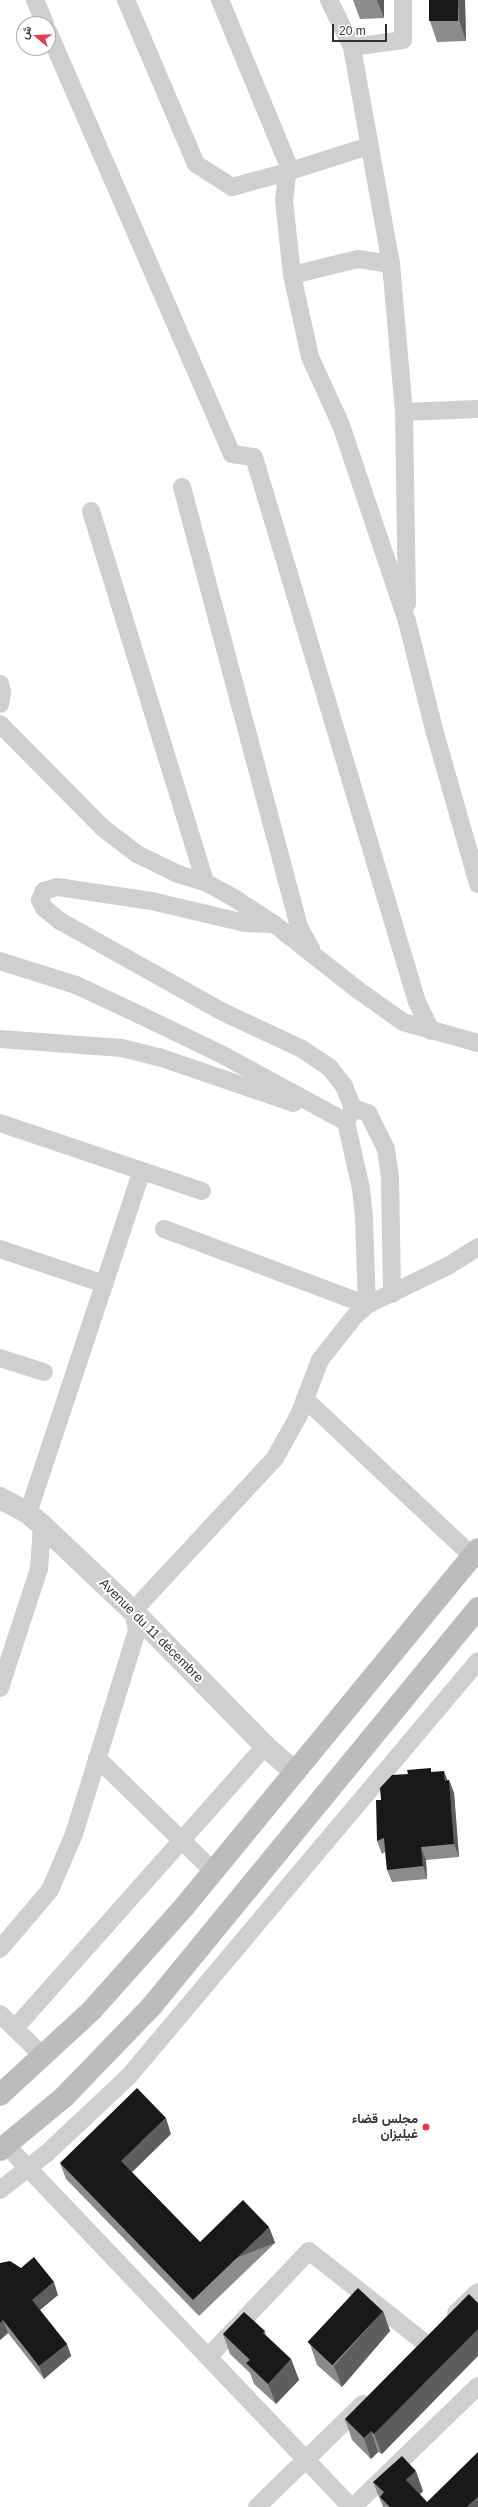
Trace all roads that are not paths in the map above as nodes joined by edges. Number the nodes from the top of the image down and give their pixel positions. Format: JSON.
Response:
{"nodes":[{"id":1,"x":34,"y":0,"type":"edge"},
{"id":2,"x":126,"y":0,"type":"edge"},
{"id":3,"x":220,"y":0,"type":"edge"},
{"id":4,"x":329,"y":0,"type":"edge"},
{"id":5,"x":403,"y":0,"type":"edge"},
{"id":6,"x":41,"y":16,"type":"edge"},
{"id":7,"x":352,"y":47,"type":"junction"},
{"id":8,"x":56,"y":49,"type":"edge"},
{"id":9,"x":369,"y":146,"type":"junction"},
{"id":10,"x":287,"y":172,"type":"junction"},
{"id":11,"x":390,"y":264,"type":"junction"},
{"id":12,"x":292,"y":275,"type":"junction"},
{"id":13,"x":478,"y":410,"type":"edge"},
{"id":14,"x":404,"y":412,"type":"junction"},
{"id":15,"x":182,"y":487,"type":"dead end"},
{"id":16,"x":91,"y":511,"type":"dead end"},
{"id":17,"x":407,"y":621,"type":"junction"},
{"id":18,"x":0,"y":684,"type":"edge"},
{"id":19,"x":0,"y":704,"type":"edge"},
{"id":20,"x":0,"y":724,"type":"edge"},
{"id":21,"x":205,"y":882,"type":"junction"},
{"id":22,"x":478,"y":884,"type":"edge"},
{"id":23,"x":274,"y":924,"type":"junction"},
{"id":24,"x":314,"y":955,"type":"junction"},
{"id":25,"x":0,"y":960,"type":"edge"},
{"id":26,"x":431,"y":1031,"type":"junction"},
{"id":27,"x":0,"y":1039,"type":"edge"},
{"id":28,"x":478,"y":1043,"type":"edge"},
{"id":29,"x":349,"y":1115,"type":"junction"},
{"id":30,"x":0,"y":1124,"type":"edge"},
{"id":31,"x":142,"y":1171,"type":"junction"},
{"id":32,"x":202,"y":1191,"type":"dead end"},
{"id":33,"x":164,"y":1228,"type":"dead end"},
{"id":34,"x":478,"y":1247,"type":"edge"},
{"id":35,"x":0,"y":1249,"type":"edge"},
{"id":36,"x":104,"y":1284,"type":"junction"},
{"id":37,"x":392,"y":1294,"type":"junction"},
{"id":38,"x":367,"y":1305,"type":"junction"},
{"id":39,"x":0,"y":1358,"type":"edge"},
{"id":40,"x":44,"y":1372,"type":"dead end"},
{"id":41,"x":304,"y":1399,"type":"junction"},
{"id":42,"x":0,"y":1498,"type":"edge"},
{"id":43,"x":35,"y":1519,"type":"junction"},
{"id":44,"x":475,"y":1552,"type":"edge"},
{"id":45,"x":478,"y":1608,"type":"edge"},
{"id":46,"x":133,"y":1611,"type":"junction"},
{"id":47,"x":478,"y":1661,"type":"edge"},
{"id":48,"x":0,"y":1688,"type":"edge"},
{"id":49,"x":265,"y":1746,"type":"junction"},
{"id":50,"x":97,"y":1758,"type":"junction"},
{"id":51,"x":295,"y":1772,"type":"junction"},
{"id":52,"x":182,"y":1840,"type":"junction"},
{"id":53,"x":213,"y":1871,"type":"junction"},
{"id":54,"x":0,"y":1949,"type":"edge"},
{"id":55,"x":0,"y":2014,"type":"edge"},
{"id":56,"x":15,"y":2028,"type":"junction"},
{"id":57,"x":43,"y":2056,"type":"junction"},
{"id":58,"x":0,"y":2095,"type":"edge"},
{"id":59,"x":3,"y":2147,"type":"edge"},
{"id":60,"x":27,"y":2169,"type":"junction"},
{"id":61,"x":0,"y":2190,"type":"edge"},
{"id":62,"x":478,"y":2292,"type":"edge"},
{"id":63,"x":208,"y":2357,"type":"junction"},
{"id":64,"x":478,"y":2386,"type":"edge"},
{"id":65,"x":374,"y":2393,"type":"edge"},
{"id":66,"x":306,"y":2460,"type":"junction"},
{"id":67,"x":257,"y":2507,"type":"edge"},
{"id":68,"x":352,"y":2507,"type":"edge"}],
"edges":[{"from":1,"to":6,"type":"street"},
{"from":2,"to":10,"type":"street"},
{"from":3,"to":10,"type":"street"},
{"from":4,"to":7,"type":"street"},
{"from":5,"to":7,"type":"street"},
{"from":7,"to":9,"type":"street"},
{"from":8,"to":26,"type":"street"},
{"from":9,"to":10,"type":"street"},
{"from":9,"to":11,"type":"street"},
{"from":10,"to":12,"type":"street"},
{"from":11,"to":12,"type":"street"},
{"from":11,"to":14,"type":"street"},
{"from":12,"to":17,"type":"street"},
{"from":13,"to":14,"type":"street"},
{"from":14,"to":17,"type":"street"},
{"from":15,"to":24,"type":"street"},
{"from":16,"to":21,"type":"street"},
{"from":17,"to":22,"type":"street"},
{"from":18,"to":19,"type":"street"},
{"from":20,"to":21,"type":"street"},
{"from":21,"to":23,"type":"street"},
{"from":23,"to":24,"type":"street"},
{"from":23,"to":29,"type":"street"},
{"from":24,"to":26,"type":"street"},
{"from":25,"to":29,"type":"street"},
{"from":26,"to":28,"type":"street"},
{"from":27,"to":29,"type":"street"},
{"from":29,"to":37,"type":"street"},
{"from":29,"to":38,"type":"street"},
{"from":30,"to":31,"type":"street"},
{"from":31,"to":32,"type":"street"},
{"from":31,"to":36,"type":"street"},
{"from":33,"to":38,"type":"street"},
{"from":34,"to":37,"type":"street"},
{"from":35,"to":36,"type":"street"},
{"from":36,"to":43,"type":"street"},
{"from":37,"to":38,"type":"street"},
{"from":38,"to":41,"type":"street"},
{"from":39,"to":40,"type":"street"},
{"from":41,"to":44,"type":"street"},
{"from":41,"to":46,"type":"street"},
{"from":42,"to":43,"type":"street","name":"Avenue du 11 décembre"},
{"from":43,"to":46,"type":"street","name":"Avenue du 11 décembre"},
{"from":43,"to":48,"type":"street"},
{"from":44,"to":51,"type":"main road"},
{"from":45,"to":59,"type":"main road"},
{"from":46,"to":49,"type":"street","name":"Avenue du 11 décembre"},
{"from":46,"to":50,"type":"street"},
{"from":47,"to":60,"type":"street"},
{"from":49,"to":51,"type":"street","name":"Avenue du 11 décembre"},
{"from":49,"to":52,"type":"street"},
{"from":50,"to":52,"type":"street"},
{"from":50,"to":54,"type":"street"},
{"from":51,"to":53,"type":"main road"},
{"from":52,"to":53,"type":"street"},
{"from":52,"to":56,"type":"street"},
{"from":53,"to":57,"type":"main road"},
{"from":55,"to":56,"type":"street"},
{"from":56,"to":57,"type":"street"},
{"from":57,"to":58,"type":"main road"},
{"from":59,"to":60,"type":"street"},
{"from":60,"to":61,"type":"street"},
{"from":60,"to":63,"type":"street"},
{"from":62,"to":63,"type":"street"},
{"from":63,"to":66,"type":"street"},
{"from":64,"to":68,"type":"street"},
{"from":65,"to":66,"type":"street"},
{"from":66,"to":67,"type":"street"},
{"from":66,"to":68,"type":"street"}]}
